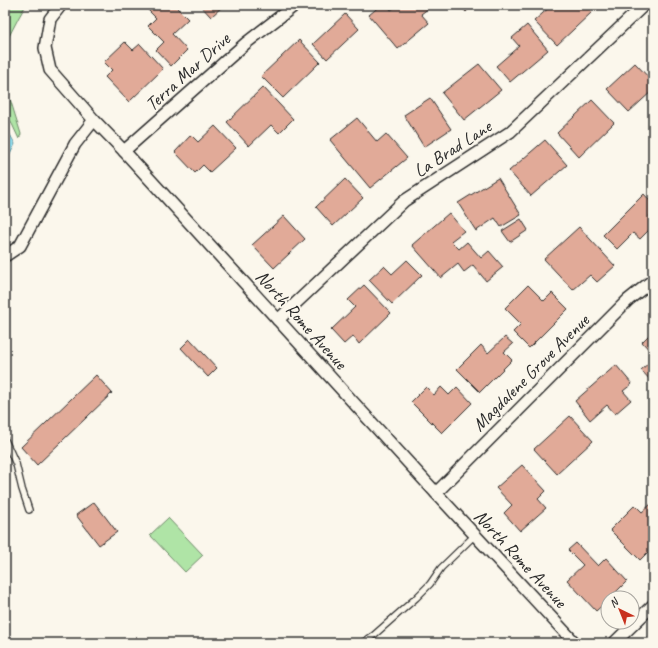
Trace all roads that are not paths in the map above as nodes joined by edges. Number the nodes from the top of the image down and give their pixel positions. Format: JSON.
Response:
{"nodes":[{"id":1,"x":61,"y":5,"type":"edge"},
{"id":2,"x":295,"y":5,"type":"edge"},
{"id":3,"x":644,"y":5,"type":"edge"},
{"id":4,"x":94,"y":120,"type":"junction"},
{"id":5,"x":124,"y":151,"type":"junction"},
{"id":6,"x":5,"y":256,"type":"edge"},
{"id":7,"x":653,"y":280,"type":"edge"},
{"id":8,"x":278,"y":320,"type":"junction"},
{"id":9,"x":5,"y":440,"type":"edge"},
{"id":10,"x":436,"y":493,"type":"junction"},
{"id":11,"x":29,"y":510,"type":"dead end"},
{"id":12,"x":475,"y":535,"type":"junction"},
{"id":13,"x":653,"y":605,"type":"edge"},
{"id":14,"x":362,"y":643,"type":"edge"},
{"id":15,"x":575,"y":643,"type":"edge"},
{"id":16,"x":614,"y":643,"type":"edge"}],
"edges":[{"from":1,"to":4,"type":"street","name":"North Rome Avenue"},
{"from":2,"to":5,"type":"street","name":"Terra Mar Drive"},
{"from":3,"to":8,"type":"street","name":"La Brad Lane"},
{"from":4,"to":5,"type":"street","name":"North Rome Avenue"},
{"from":4,"to":6,"type":"street"},
{"from":5,"to":8,"type":"street","name":"North Rome Avenue"},
{"from":7,"to":10,"type":"street","name":"Magdalene Grove Avenue"},
{"from":8,"to":10,"type":"street","name":"North Rome Avenue"},
{"from":9,"to":11,"type":"lane"},
{"from":10,"to":12,"type":"street","name":"North Rome Avenue"},
{"from":12,"to":14,"type":"lane"},
{"from":12,"to":15,"type":"street","name":"North Rome Avenue"},
{"from":13,"to":16,"type":"street"}]}
